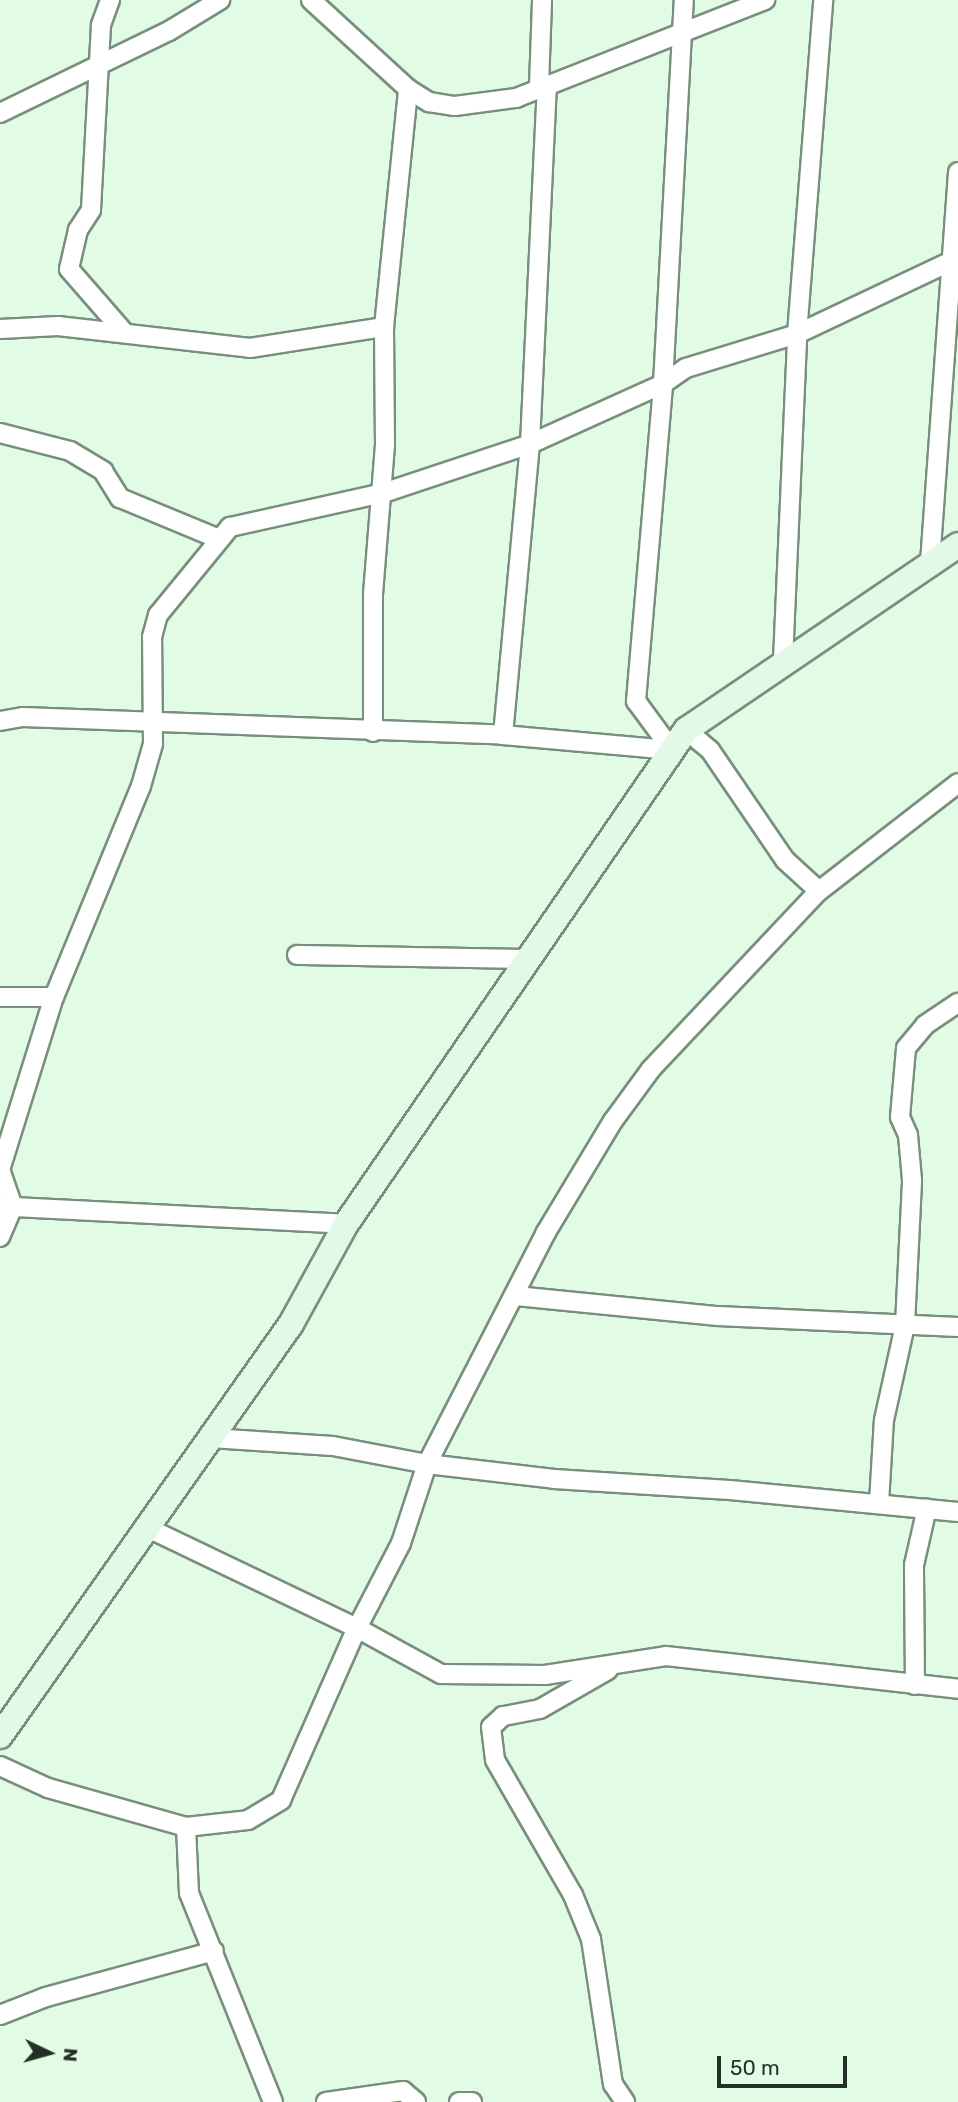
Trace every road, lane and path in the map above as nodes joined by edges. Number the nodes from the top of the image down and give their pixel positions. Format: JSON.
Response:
{"nodes":[{"id":1,"x":110,"y":0,"type":"edge"},
{"id":2,"x":220,"y":0,"type":"edge"},
{"id":3,"x":311,"y":0,"type":"edge"},
{"id":4,"x":542,"y":0,"type":"edge"},
{"id":5,"x":684,"y":0,"type":"edge"},
{"id":6,"x":765,"y":0,"type":"edge"},
{"id":7,"x":823,"y":0,"type":"edge"},
{"id":8,"x":682,"y":33,"type":"junction"},
{"id":9,"x":101,"y":62,"type":"junction"},
{"id":10,"x":543,"y":85,"type":"junction"},
{"id":11,"x":408,"y":89,"type":"junction"},
{"id":12,"x":0,"y":113,"type":"edge"},
{"id":13,"x":958,"y":172,"type":"edge"},
{"id":14,"x":955,"y":259,"type":"edge"},
{"id":15,"x":384,"y":327,"type":"junction"},
{"id":16,"x":0,"y":329,"type":"edge"},
{"id":17,"x":124,"y":332,"type":"junction"},
{"id":18,"x":797,"y":334,"type":"junction"},
{"id":19,"x":663,"y":384,"type":"junction"},
{"id":20,"x":0,"y":433,"type":"edge"},
{"id":21,"x":530,"y":444,"type":"junction"},
{"id":22,"x":383,"y":493,"type":"junction"},
{"id":23,"x":219,"y":539,"type":"junction"},
{"id":24,"x":958,"y":545,"type":"edge"},
{"id":25,"x":930,"y":563,"type":"junction"},
{"id":26,"x":783,"y":661,"type":"junction"},
{"id":27,"x":0,"y":721,"type":"edge"},
{"id":28,"x":154,"y":725,"type":"junction"},
{"id":29,"x":373,"y":732,"type":"junction"},
{"id":30,"x":503,"y":735,"type":"junction"},
{"id":31,"x":679,"y":740,"type":"junction"},
{"id":32,"x":958,"y":783,"type":"edge"},
{"id":33,"x":819,"y":891,"type":"junction"},
{"id":34,"x":297,"y":955,"type":"dead end"},
{"id":35,"x":530,"y":959,"type":"junction"},
{"id":36,"x":0,"y":997,"type":"edge"},
{"id":37,"x":54,"y":997,"type":"junction"},
{"id":38,"x":958,"y":1003,"type":"edge"},
{"id":39,"x":7,"y":1207,"type":"edge"},
{"id":40,"x":346,"y":1224,"type":"junction"},
{"id":41,"x":0,"y":1237,"type":"edge"},
{"id":42,"x":516,"y":1296,"type":"junction"},
{"id":43,"x":905,"y":1325,"type":"junction"},
{"id":44,"x":958,"y":1327,"type":"edge"},
{"id":45,"x":211,"y":1438,"type":"junction"},
{"id":46,"x":427,"y":1464,"type":"junction"},
{"id":47,"x":878,"y":1503,"type":"junction"},
{"id":48,"x":927,"y":1508,"type":"junction"},
{"id":49,"x":958,"y":1512,"type":"edge"},
{"id":50,"x":148,"y":1528,"type":"junction"},
{"id":51,"x":357,"y":1628,"type":"junction"},
{"id":52,"x":620,"y":1664,"type":"junction"},
{"id":53,"x":915,"y":1685,"type":"junction"},
{"id":54,"x":958,"y":1689,"type":"edge"},
{"id":55,"x":0,"y":1736,"type":"edge"},
{"id":56,"x":0,"y":1766,"type":"edge"},
{"id":57,"x":186,"y":1827,"type":"junction"},
{"id":58,"x":214,"y":1951,"type":"junction"},
{"id":59,"x":0,"y":2015,"type":"edge"},
{"id":60,"x":273,"y":2102,"type":"edge"},
{"id":61,"x":326,"y":2102,"type":"edge"},
{"id":62,"x":416,"y":2102,"type":"edge"},
{"id":63,"x":459,"y":2102,"type":"edge"},
{"id":64,"x":472,"y":2102,"type":"edge"},
{"id":65,"x":625,"y":2102,"type":"edge"}],
"edges":[{"from":1,"to":9,"type":"street"},
{"from":2,"to":9,"type":"street"},
{"from":3,"to":11,"type":"street"},
{"from":4,"to":10,"type":"street"},
{"from":5,"to":8,"type":"street"},
{"from":6,"to":8,"type":"street"},
{"from":7,"to":18,"type":"street"},
{"from":8,"to":10,"type":"street"},
{"from":8,"to":19,"type":"street"},
{"from":9,"to":12,"type":"street"},
{"from":9,"to":17,"type":"street"},
{"from":10,"to":11,"type":"street"},
{"from":10,"to":21,"type":"street"},
{"from":11,"to":15,"type":"street"},
{"from":13,"to":14,"type":"street"},
{"from":14,"to":18,"type":"street"},
{"from":14,"to":25,"type":"street"},
{"from":15,"to":17,"type":"street"},
{"from":15,"to":22,"type":"street"},
{"from":16,"to":17,"type":"street"},
{"from":18,"to":19,"type":"street"},
{"from":18,"to":26,"type":"street"},
{"from":19,"to":21,"type":"street"},
{"from":19,"to":31,"type":"street"},
{"from":20,"to":23,"type":"street"},
{"from":21,"to":22,"type":"street"},
{"from":21,"to":30,"type":"street"},
{"from":22,"to":23,"type":"street"},
{"from":22,"to":29,"type":"street"},
{"from":23,"to":28,"type":"street"},
{"from":24,"to":25,"type":"street"},
{"from":25,"to":26,"type":"street"},
{"from":26,"to":31,"type":"street"},
{"from":27,"to":28,"type":"street"},
{"from":28,"to":29,"type":"street"},
{"from":28,"to":37,"type":"street"},
{"from":29,"to":30,"type":"street"},
{"from":30,"to":31,"type":"street"},
{"from":31,"to":33,"type":"street"},
{"from":31,"to":35,"type":"street"},
{"from":32,"to":33,"type":"street"},
{"from":33,"to":42,"type":"street"},
{"from":34,"to":35,"type":"street"},
{"from":35,"to":40,"type":"street"},
{"from":36,"to":37,"type":"street"},
{"from":37,"to":39,"type":"street"},
{"from":38,"to":43,"type":"street"},
{"from":39,"to":40,"type":"street"},
{"from":39,"to":41,"type":"street"},
{"from":40,"to":45,"type":"street"},
{"from":42,"to":43,"type":"street"},
{"from":42,"to":46,"type":"street"},
{"from":43,"to":44,"type":"street"},
{"from":43,"to":47,"type":"street"},
{"from":45,"to":46,"type":"street"},
{"from":45,"to":50,"type":"street"},
{"from":46,"to":47,"type":"street"},
{"from":46,"to":51,"type":"street"},
{"from":47,"to":48,"type":"street"},
{"from":48,"to":49,"type":"street"},
{"from":48,"to":53,"type":"street"},
{"from":50,"to":51,"type":"street"},
{"from":50,"to":55,"type":"street"},
{"from":51,"to":52,"type":"street"},
{"from":51,"to":57,"type":"street"},
{"from":52,"to":53,"type":"street"},
{"from":52,"to":65,"type":"street"},
{"from":53,"to":54,"type":"street"},
{"from":56,"to":57,"type":"street"},
{"from":57,"to":58,"type":"street"},
{"from":58,"to":59,"type":"street"},
{"from":58,"to":60,"type":"street"},
{"from":61,"to":62,"type":"street"},
{"from":63,"to":64,"type":"street"}]}
